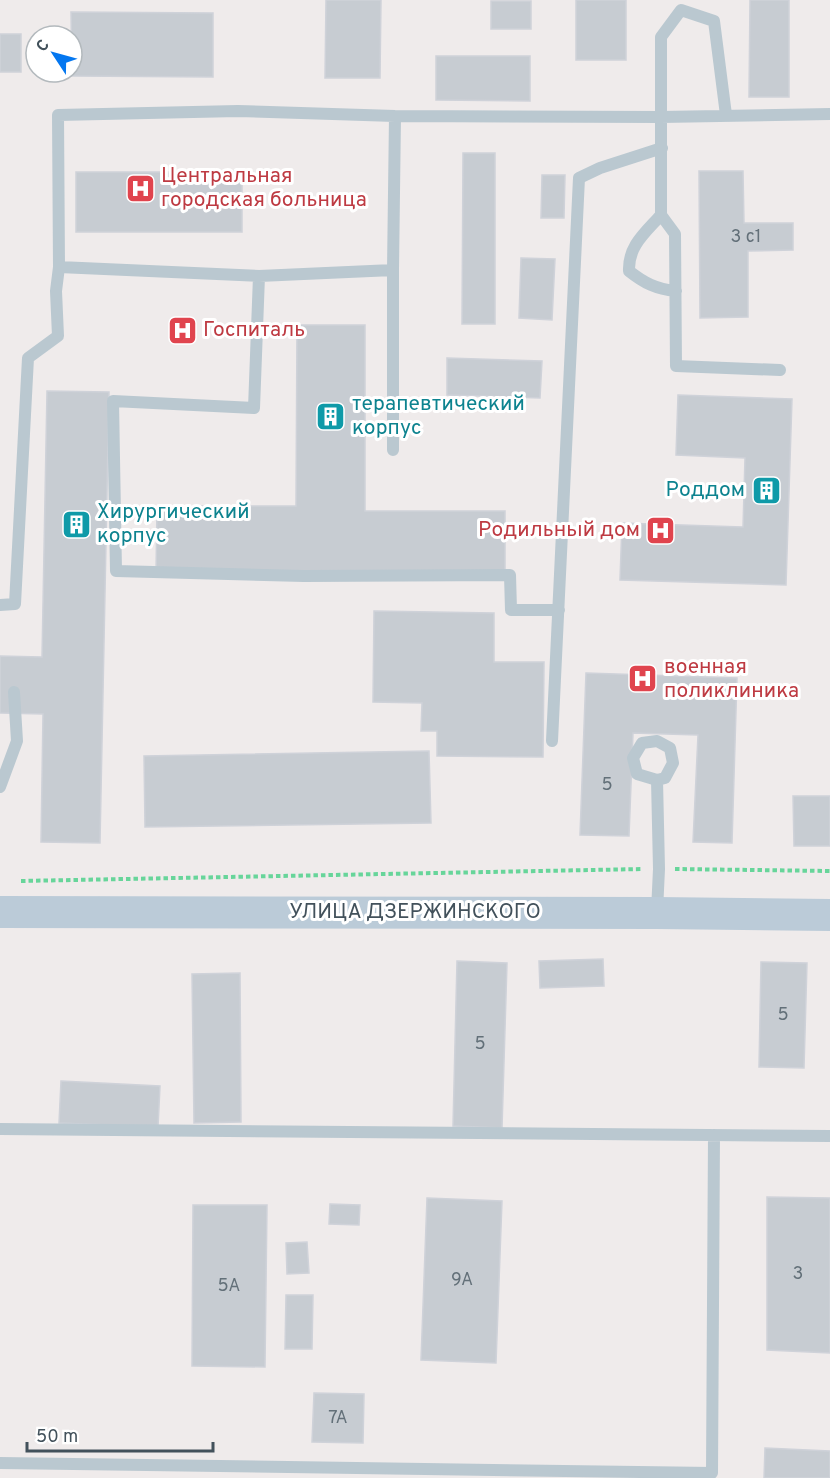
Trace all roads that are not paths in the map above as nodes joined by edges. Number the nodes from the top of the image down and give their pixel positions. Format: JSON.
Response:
{"nodes":[{"id":1,"x":830,"y":114,"type":"edge"},
{"id":2,"x":726,"y":115,"type":"junction"},
{"id":3,"x":395,"y":116,"type":"junction"},
{"id":4,"x":661,"y":117,"type":"junction"},
{"id":5,"x":662,"y":148,"type":"junction"},
{"id":6,"x":661,"y":215,"type":"junction"},
{"id":7,"x":58,"y":267,"type":"junction"},
{"id":8,"x":393,"y":270,"type":"junction"},
{"id":9,"x":259,"y":276,"type":"junction"},
{"id":10,"x":676,"y":291,"type":"junction"},
{"id":11,"x":780,"y":370,"type":"dead end"},
{"id":12,"x":393,"y":450,"type":"dead end"},
{"id":13,"x":0,"y":605,"type":"edge"},
{"id":14,"x":559,"y":610,"type":"junction"},
{"id":15,"x":14,"y":692,"type":"dead end"},
{"id":16,"x":552,"y":741,"type":"dead end"},
{"id":17,"x":657,"y":780,"type":"dead end"},
{"id":18,"x":0,"y":788,"type":"edge"},
{"id":19,"x":0,"y":912,"type":"edge"},
{"id":20,"x":657,"y":913,"type":"junction"},
{"id":21,"x":830,"y":915,"type":"edge"},
{"id":22,"x":0,"y":1129,"type":"edge"},
{"id":23,"x":714,"y":1135,"type":"junction"},
{"id":24,"x":830,"y":1136,"type":"edge"},
{"id":25,"x":0,"y":1463,"type":"edge"}],
"edges":[{"from":1,"to":2,"type":"lane"},
{"from":2,"to":4,"type":"lane"},
{"from":2,"to":4,"type":"lane"},
{"from":3,"to":4,"type":"lane"},
{"from":3,"to":7,"type":"lane"},
{"from":3,"to":8,"type":"lane"},
{"from":4,"to":5,"type":"lane"},
{"from":5,"to":6,"type":"lane"},
{"from":5,"to":14,"type":"lane"},
{"from":6,"to":10,"type":"lane"},
{"from":6,"to":10,"type":"lane"},
{"from":7,"to":9,"type":"lane"},
{"from":7,"to":13,"type":"lane"},
{"from":8,"to":9,"type":"lane"},
{"from":8,"to":12,"type":"lane"},
{"from":9,"to":14,"type":"lane"},
{"from":10,"to":11,"type":"lane"},
{"from":14,"to":16,"type":"lane"},
{"from":15,"to":18,"type":"lane"},
{"from":17,"to":20,"type":"lane"},
{"from":19,"to":20,"type":"street","name":"УЛИЦА ДЗЕРЖИНСКОГО"},
{"from":20,"to":21,"type":"street","name":"УЛИЦА ДЗЕРЖИНСКОГО"},
{"from":22,"to":23,"type":"lane"},
{"from":23,"to":24,"type":"lane"},
{"from":23,"to":25,"type":"lane"}]}
